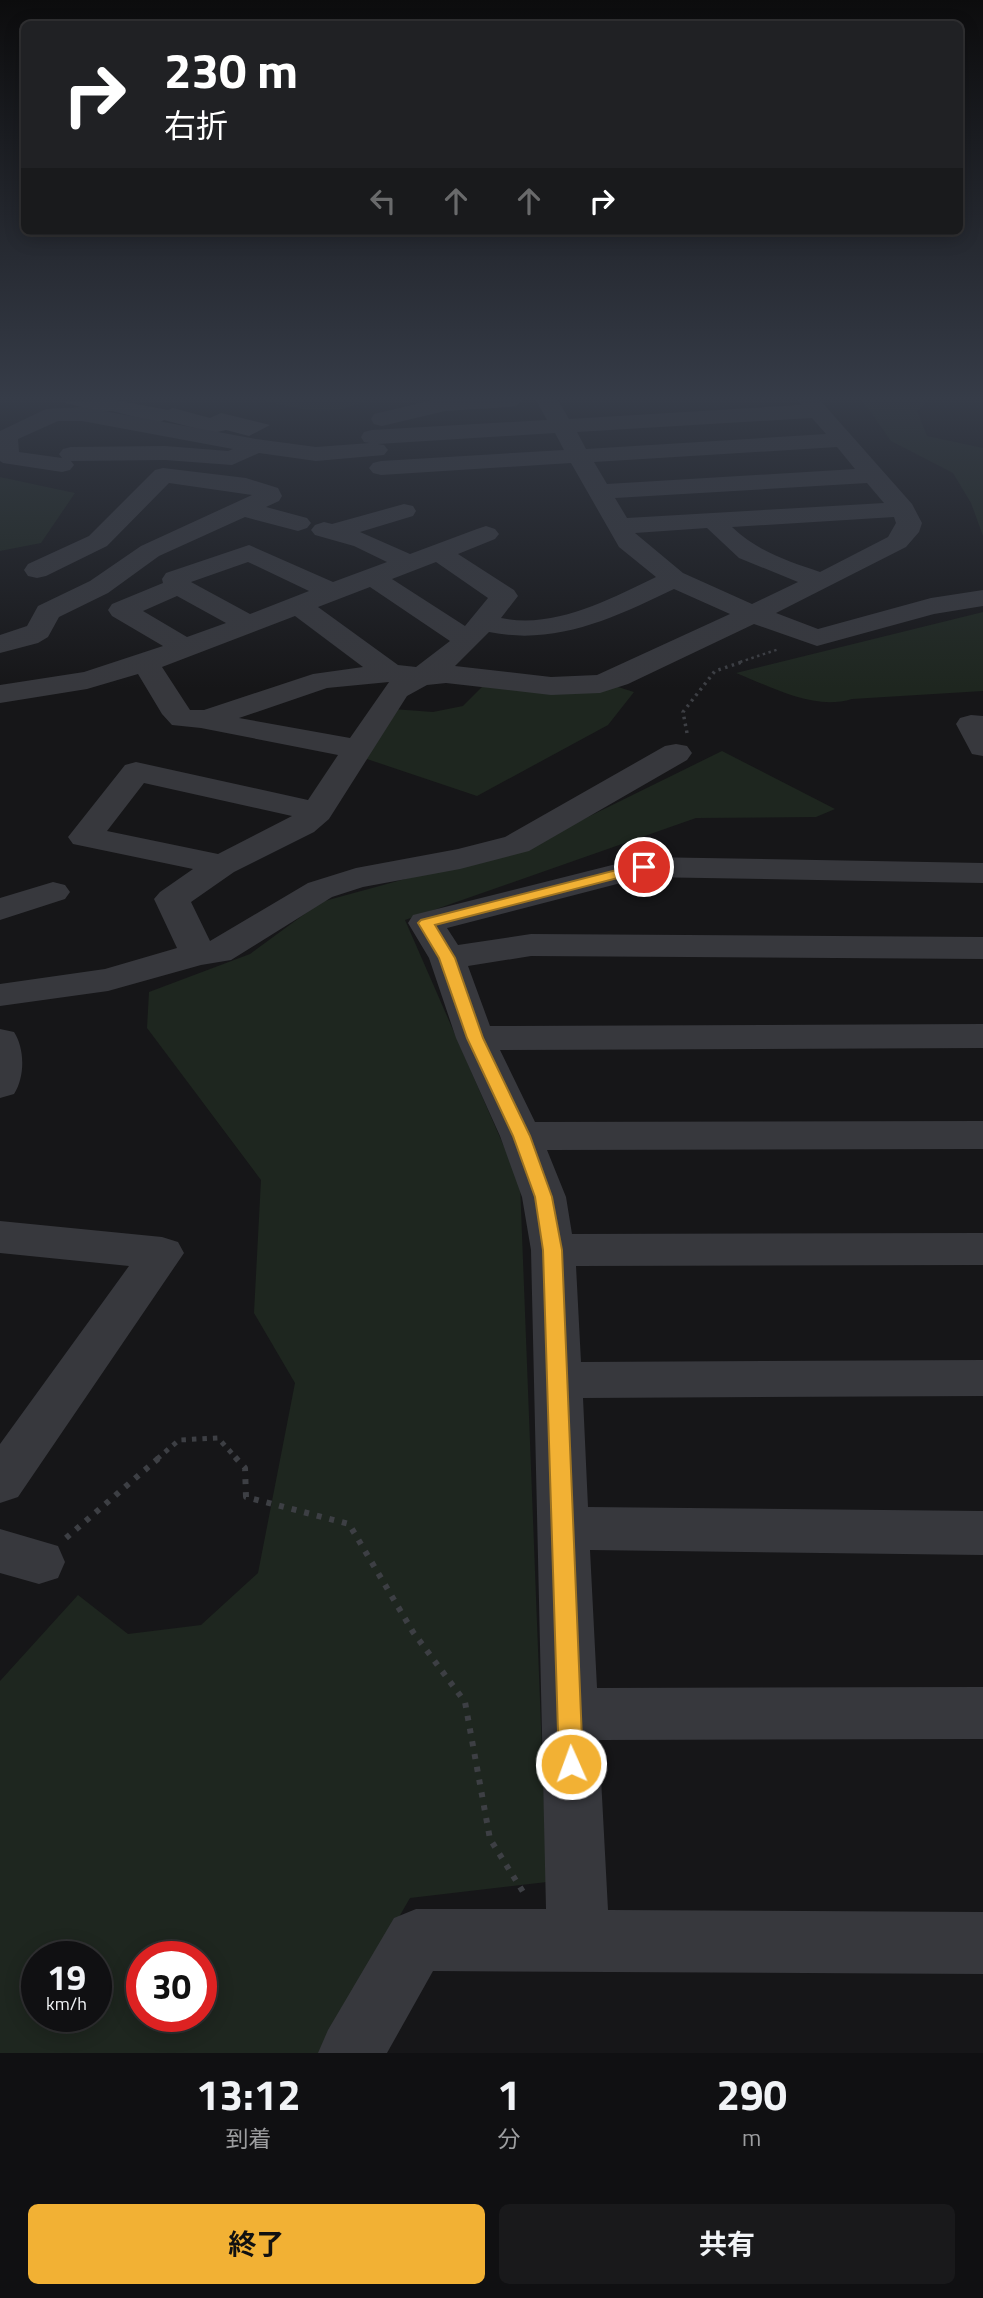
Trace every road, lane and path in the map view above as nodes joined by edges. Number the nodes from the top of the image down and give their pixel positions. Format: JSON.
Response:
{"nodes":[{"id":1,"x":143,"y":496,"type":"edge"},
{"id":2,"x":270,"y":496,"type":"edge"},
{"id":3,"x":600,"y":496,"type":"edge"},
{"id":4,"x":891,"y":496,"type":"edge"},
{"id":5,"x":244,"y":509,"type":"junction"},
{"id":6,"x":903,"y":509,"type":"junction"},
{"id":7,"x":404,"y":511,"type":"dead end"},
{"id":8,"x":713,"y":520,"type":"junction"},
{"id":9,"x":298,"y":523,"type":"dead end"},
{"id":10,"x":618,"y":526,"type":"junction"},
{"id":11,"x":486,"y":534,"type":"dead end"},
{"id":12,"x":98,"y":541,"type":"junction"},
{"id":13,"x":150,"y":551,"type":"junction"},
{"id":14,"x":438,"y":552,"type":"junction"},
{"id":15,"x":409,"y":563,"type":"junction"},
{"id":16,"x":37,"y":570,"type":"dead end"},
{"id":17,"x":372,"y":577,"type":"junction"},
{"id":18,"x":674,"y":579,"type":"junction"},
{"id":19,"x":822,"y":581,"type":"junction"},
{"id":20,"x":178,"y":586,"type":"junction"},
{"id":21,"x":332,"y":592,"type":"junction"},
{"id":22,"x":983,"y":598,"type":"edge"},
{"id":23,"x":298,"y":605,"type":"junction"},
{"id":24,"x":753,"y":614,"type":"junction"},
{"id":25,"x":248,"y":624,"type":"junction"},
{"id":26,"x":475,"y":631,"type":"junction"},
{"id":27,"x":0,"y":644,"type":"edge"},
{"id":28,"x":185,"y":648,"type":"junction"},
{"id":29,"x":743,"y":660,"type":"dead end"},
{"id":30,"x":145,"y":663,"type":"junction"},
{"id":31,"x":390,"y":673,"type":"junction"},
{"id":32,"x":424,"y":676,"type":"junction"},
{"id":33,"x":0,"y":694,"type":"edge"},
{"id":34,"x":207,"y":719,"type":"junction"},
{"id":35,"x":983,"y":725,"type":"edge"},
{"id":36,"x":983,"y":747,"type":"edge"},
{"id":37,"x":359,"y":749,"type":"junction"},
{"id":38,"x":676,"y":753,"type":"joint"},
{"id":39,"x":317,"y":812,"type":"junction"},
{"id":40,"x":222,"y":865,"type":"junction"},
{"id":41,"x":983,"y":873,"type":"edge"},
{"id":42,"x":53,"y":892,"type":"dead end"},
{"id":43,"x":0,"y":909,"type":"edge"},
{"id":44,"x":983,"y":948,"type":"edge"},
{"id":45,"x":198,"y":954,"type":"junction"},
{"id":46,"x":447,"y":958,"type":"junction"},
{"id":47,"x":0,"y":995,"type":"edge"},
{"id":48,"x":983,"y":1036,"type":"edge"},
{"id":49,"x":475,"y":1038,"type":"junction"},
{"id":50,"x":0,"y":1041,"type":"edge"},
{"id":51,"x":0,"y":1085,"type":"edge"},
{"id":52,"x":983,"y":1135,"type":"edge"},
{"id":53,"x":521,"y":1136,"type":"junction"},
{"id":54,"x":0,"y":1237,"type":"edge"},
{"id":55,"x":983,"y":1248,"type":"edge"},
{"id":56,"x":553,"y":1250,"type":"junction"},
{"id":57,"x":983,"y":1378,"type":"edge"},
{"id":58,"x":557,"y":1380,"type":"junction"},
{"id":59,"x":0,"y":1483,"type":"edge"},
{"id":60,"x":563,"y":1528,"type":"junction"},
{"id":61,"x":983,"y":1532,"type":"edge"},
{"id":62,"x":20,"y":1557,"type":"edge"},
{"id":63,"x":983,"y":1713,"type":"edge"},
{"id":64,"x":569,"y":1714,"type":"junction"},
{"id":65,"x":565,"y":1940,"type":"junction"},
{"id":66,"x":983,"y":1943,"type":"edge"},
{"id":67,"x":351,"y":2053,"type":"edge"}],
"edges":[{"from":1,"to":12,"type":"street"},
{"from":2,"to":5,"type":"street"},
{"from":3,"to":10,"type":"street"},
{"from":4,"to":6,"type":"street"},
{"from":5,"to":9,"type":"street"},
{"from":5,"to":13,"type":"street"},
{"from":6,"to":8,"type":"street"},
{"from":6,"to":19,"type":"street"},
{"from":7,"to":15,"type":"street"},
{"from":8,"to":10,"type":"street"},
{"from":8,"to":19,"type":"street"},
{"from":10,"to":18,"type":"street"},
{"from":11,"to":14,"type":"street"},
{"from":12,"to":13,"type":"street"},
{"from":12,"to":16,"type":"street"},
{"from":13,"to":27,"type":"street"},
{"from":14,"to":15,"type":"street"},
{"from":14,"to":26,"type":"street"},
{"from":15,"to":17,"type":"street"},
{"from":17,"to":21,"type":"street"},
{"from":17,"to":26,"type":"street"},
{"from":18,"to":24,"type":"street"},
{"from":18,"to":26,"type":"street"},
{"from":19,"to":24,"type":"street"},
{"from":20,"to":21,"type":"street"},
{"from":20,"to":25,"type":"street"},
{"from":20,"to":28,"type":"street"},
{"from":21,"to":23,"type":"street"},
{"from":22,"to":24,"type":"street"},
{"from":23,"to":25,"type":"street"},
{"from":23,"to":31,"type":"street"},
{"from":24,"to":32,"type":"street"},
{"from":25,"to":28,"type":"street"},
{"from":26,"to":32,"type":"street"},
{"from":28,"to":30,"type":"street"},
{"from":29,"to":38,"type":"path"},
{"from":30,"to":33,"type":"street"},
{"from":30,"to":34,"type":"street"},
{"from":31,"to":32,"type":"street"},
{"from":31,"to":34,"type":"street"},
{"from":32,"to":37,"type":"street"},
{"from":34,"to":37,"type":"street"},
{"from":35,"to":36,"type":"street"},
{"from":37,"to":39,"type":"street"},
{"from":38,"to":45,"type":"street"},
{"from":39,"to":40,"type":"street"},
{"from":39,"to":40,"type":"street"},
{"from":40,"to":45,"type":"street"},
{"from":41,"to":46,"type":"street"},
{"from":42,"to":43,"type":"street"},
{"from":44,"to":46,"type":"street"},
{"from":45,"to":47,"type":"street"},
{"from":46,"to":49,"type":"street"},
{"from":48,"to":49,"type":"street"},
{"from":49,"to":53,"type":"street"},
{"from":50,"to":51,"type":"street"},
{"from":52,"to":53,"type":"street"},
{"from":53,"to":56,"type":"street"},
{"from":54,"to":59,"type":"street"},
{"from":55,"to":56,"type":"street"},
{"from":56,"to":58,"type":"street"},
{"from":57,"to":58,"type":"street"},
{"from":58,"to":60,"type":"street"},
{"from":60,"to":61,"type":"street"},
{"from":60,"to":64,"type":"street"},
{"from":62,"to":65,"type":"path"},
{"from":63,"to":64,"type":"street"},
{"from":64,"to":65,"type":"street"},
{"from":65,"to":66,"type":"street"},
{"from":65,"to":67,"type":"street"}]}
